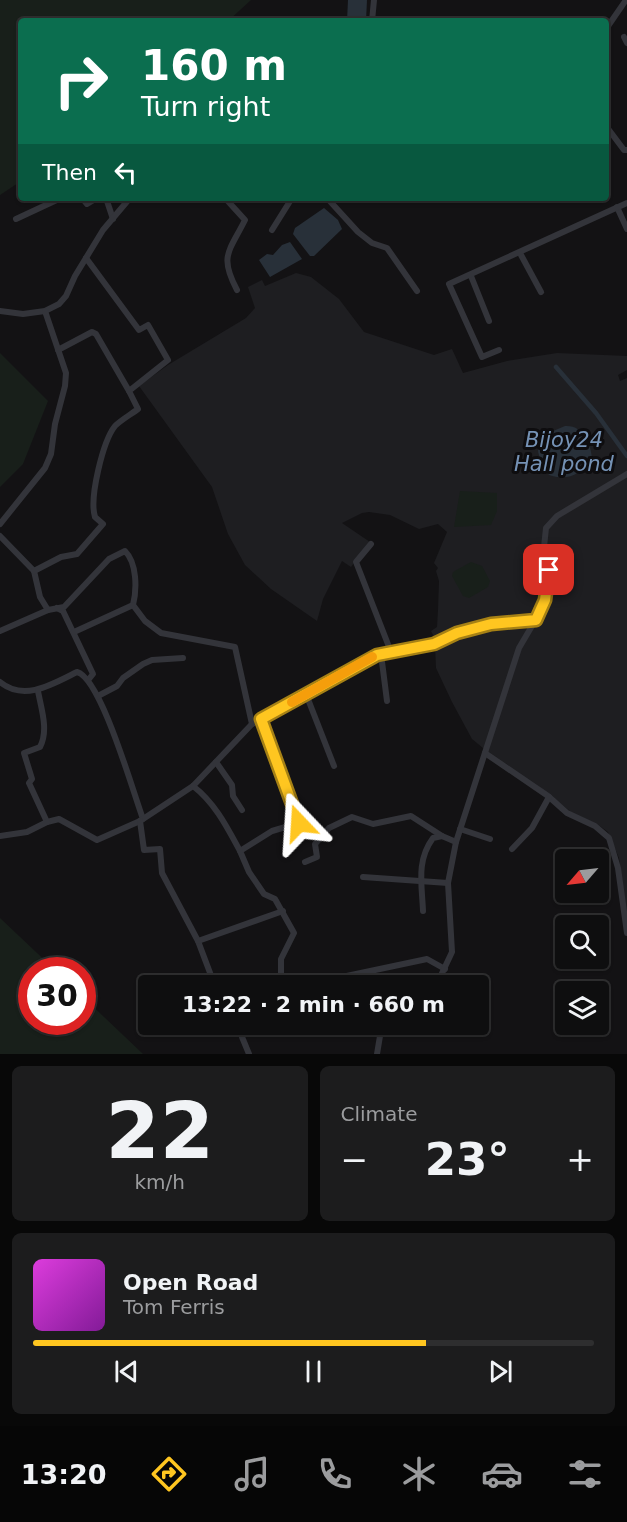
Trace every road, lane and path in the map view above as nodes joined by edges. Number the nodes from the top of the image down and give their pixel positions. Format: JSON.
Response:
{"nodes":[{"id":1,"x":374,"y":0,"type":"edge"},
{"id":2,"x":626,"y":0,"type":"edge"},
{"id":3,"x":372,"y":18,"type":"edge"},
{"id":4,"x":609,"y":25,"type":"edge"},
{"id":5,"x":609,"y":130,"type":"edge"},
{"id":6,"x":627,"y":150,"type":"edge"},
{"id":7,"x":55,"y":201,"type":"edge"},
{"id":8,"x":107,"y":201,"type":"edge"},
{"id":9,"x":128,"y":201,"type":"edge"},
{"id":10,"x":228,"y":201,"type":"edge"},
{"id":11,"x":290,"y":201,"type":"edge"},
{"id":12,"x":330,"y":201,"type":"edge"},
{"id":13,"x":627,"y":203,"type":"edge"},
{"id":14,"x":617,"y":207,"type":"junction"},
{"id":15,"x":16,"y":219,"type":"dead end"},
{"id":16,"x":113,"y":219,"type":"junction"},
{"id":17,"x":627,"y":229,"type":"edge"},
{"id":18,"x":272,"y":230,"type":"dead end"},
{"id":19,"x":520,"y":253,"type":"junction"},
{"id":20,"x":86,"y":258,"type":"junction"},
{"id":21,"x":471,"y":276,"type":"junction"},
{"id":22,"x":237,"y":291,"type":"dead end"},
{"id":23,"x":417,"y":291,"type":"dead end"},
{"id":24,"x":540,"y":292,"type":"dead end"},
{"id":25,"x":45,"y":310,"type":"junction"},
{"id":26,"x":0,"y":311,"type":"edge"},
{"id":27,"x":489,"y":321,"type":"dead end"},
{"id":28,"x":58,"y":350,"type":"junction"},
{"id":29,"x":498,"y":350,"type":"dead end"},
{"id":30,"x":129,"y":391,"type":"junction"},
{"id":31,"x":627,"y":474,"type":"edge"},
{"id":32,"x":0,"y":524,"type":"edge"},
{"id":33,"x":0,"y":536,"type":"edge"},
{"id":34,"x":371,"y":544,"type":"dead end"},
{"id":35,"x":34,"y":571,"type":"junction"},
{"id":36,"x":134,"y":606,"type":"junction"},
{"id":37,"x":56,"y":608,"type":"junction"},
{"id":38,"x":48,"y":610,"type":"junction"},
{"id":39,"x":536,"y":620,"type":"junction"},
{"id":40,"x":0,"y":631,"type":"edge"},
{"id":41,"x":74,"y":632,"type":"junction"},
{"id":42,"x":391,"y":652,"type":"junction"},
{"id":43,"x":381,"y":654,"type":"junction"},
{"id":44,"x":183,"y":658,"type":"dead end"},
{"id":45,"x":89,"y":680,"type":"junction"},
{"id":46,"x":0,"y":682,"type":"edge"},
{"id":47,"x":38,"y":691,"type":"junction"},
{"id":48,"x":306,"y":694,"type":"junction"},
{"id":49,"x":98,"y":696,"type":"junction"},
{"id":50,"x":387,"y":701,"type":"dead end"},
{"id":51,"x":261,"y":719,"type":"junction"},
{"id":52,"x":252,"y":724,"type":"junction"},
{"id":53,"x":485,"y":753,"type":"junction"},
{"id":54,"x":216,"y":762,"type":"junction"},
{"id":55,"x":334,"y":766,"type":"dead end"},
{"id":56,"x":194,"y":786,"type":"junction"},
{"id":57,"x":549,"y":797,"type":"junction"},
{"id":58,"x":242,"y":810,"type":"dead end"},
{"id":59,"x":142,"y":820,"type":"junction"},
{"id":60,"x":47,"y":822,"type":"junction"},
{"id":61,"x":460,"y":829,"type":"junction"},
{"id":62,"x":0,"y":836,"type":"edge"},
{"id":63,"x":441,"y":836,"type":"junction"},
{"id":64,"x":490,"y":839,"type":"dead end"},
{"id":65,"x":456,"y":842,"type":"junction"},
{"id":66,"x":512,"y":849,"type":"dead end"},
{"id":67,"x":240,"y":850,"type":"junction"},
{"id":68,"x":305,"y":862,"type":"dead end"},
{"id":69,"x":363,"y":877,"type":"dead end"},
{"id":70,"x":420,"y":881,"type":"junction"},
{"id":71,"x":448,"y":883,"type":"junction"},
{"id":72,"x":283,"y":911,"type":"junction"},
{"id":73,"x":423,"y":911,"type":"dead end"},
{"id":74,"x":627,"y":933,"type":"edge"},
{"id":75,"x":198,"y":941,"type":"junction"},
{"id":76,"x":445,"y":969,"type":"junction"},
{"id":77,"x":212,"y":975,"type":"edge"},
{"id":78,"x":280,"y":975,"type":"edge"},
{"id":79,"x":351,"y":975,"type":"edge"},
{"id":80,"x":442,"y":975,"type":"edge"},
{"id":81,"x":244,"y":1035,"type":"edge"},
{"id":82,"x":380,"y":1035,"type":"edge"},
{"id":83,"x":249,"y":1054,"type":"edge"},
{"id":84,"x":377,"y":1054,"type":"edge"}],
"edges":[{"from":1,"to":3,"type":"street"},
{"from":2,"to":4,"type":"street"},
{"from":5,"to":6,"type":"street"},
{"from":7,"to":15,"type":"street"},
{"from":8,"to":16,"type":"street"},
{"from":9,"to":16,"type":"street"},
{"from":10,"to":22,"type":"street"},
{"from":11,"to":18,"type":"street"},
{"from":12,"to":23,"type":"street"},
{"from":13,"to":14,"type":"street"},
{"from":14,"to":17,"type":"street"},
{"from":14,"to":19,"type":"street"},
{"from":16,"to":20,"type":"street"},
{"from":19,"to":21,"type":"street"},
{"from":19,"to":24,"type":"street"},
{"from":20,"to":25,"type":"street"},
{"from":20,"to":30,"type":"street"},
{"from":21,"to":27,"type":"street"},
{"from":21,"to":29,"type":"street"},
{"from":25,"to":26,"type":"street"},
{"from":25,"to":28,"type":"street"},
{"from":28,"to":30,"type":"street"},
{"from":28,"to":32,"type":"street"},
{"from":30,"to":35,"type":"street"},
{"from":31,"to":39,"type":"street"},
{"from":33,"to":35,"type":"street"},
{"from":34,"to":42,"type":"street"},
{"from":35,"to":38,"type":"street"},
{"from":36,"to":37,"type":"street"},
{"from":36,"to":41,"type":"street"},
{"from":36,"to":52,"type":"street"},
{"from":37,"to":38,"type":"street"},
{"from":37,"to":41,"type":"street"},
{"from":38,"to":40,"type":"street"},
{"from":39,"to":42,"type":"street"},
{"from":39,"to":53,"type":"street"},
{"from":41,"to":45,"type":"street"},
{"from":42,"to":43,"type":"street"},
{"from":43,"to":48,"type":"street"},
{"from":43,"to":50,"type":"street"},
{"from":44,"to":49,"type":"street"},
{"from":45,"to":47,"type":"street"},
{"from":45,"to":49,"type":"street"},
{"from":46,"to":47,"type":"street"},
{"from":47,"to":60,"type":"street"},
{"from":48,"to":51,"type":"street"},
{"from":48,"to":55,"type":"street"},
{"from":49,"to":59,"type":"street"},
{"from":51,"to":52,"type":"street"},
{"from":51,"to":67,"type":"street"},
{"from":52,"to":54,"type":"street"},
{"from":53,"to":57,"type":"street"},
{"from":53,"to":61,"type":"street"},
{"from":54,"to":56,"type":"street"},
{"from":54,"to":58,"type":"street"},
{"from":56,"to":59,"type":"street"},
{"from":56,"to":67,"type":"street"},
{"from":57,"to":66,"type":"street"},
{"from":57,"to":74,"type":"street"},
{"from":59,"to":60,"type":"street"},
{"from":59,"to":75,"type":"street"},
{"from":60,"to":62,"type":"street"},
{"from":61,"to":64,"type":"street"},
{"from":61,"to":65,"type":"street"},
{"from":63,"to":65,"type":"street"},
{"from":63,"to":68,"type":"street"},
{"from":63,"to":70,"type":"street"},
{"from":65,"to":71,"type":"street"},
{"from":67,"to":72,"type":"street"},
{"from":69,"to":70,"type":"street"},
{"from":70,"to":71,"type":"street"},
{"from":70,"to":73,"type":"street"},
{"from":71,"to":76,"type":"street"},
{"from":72,"to":75,"type":"street"},
{"from":72,"to":78,"type":"street"},
{"from":75,"to":77,"type":"street"},
{"from":76,"to":79,"type":"street"},
{"from":76,"to":80,"type":"street"},
{"from":81,"to":83,"type":"street"},
{"from":82,"to":84,"type":"street"}]}
